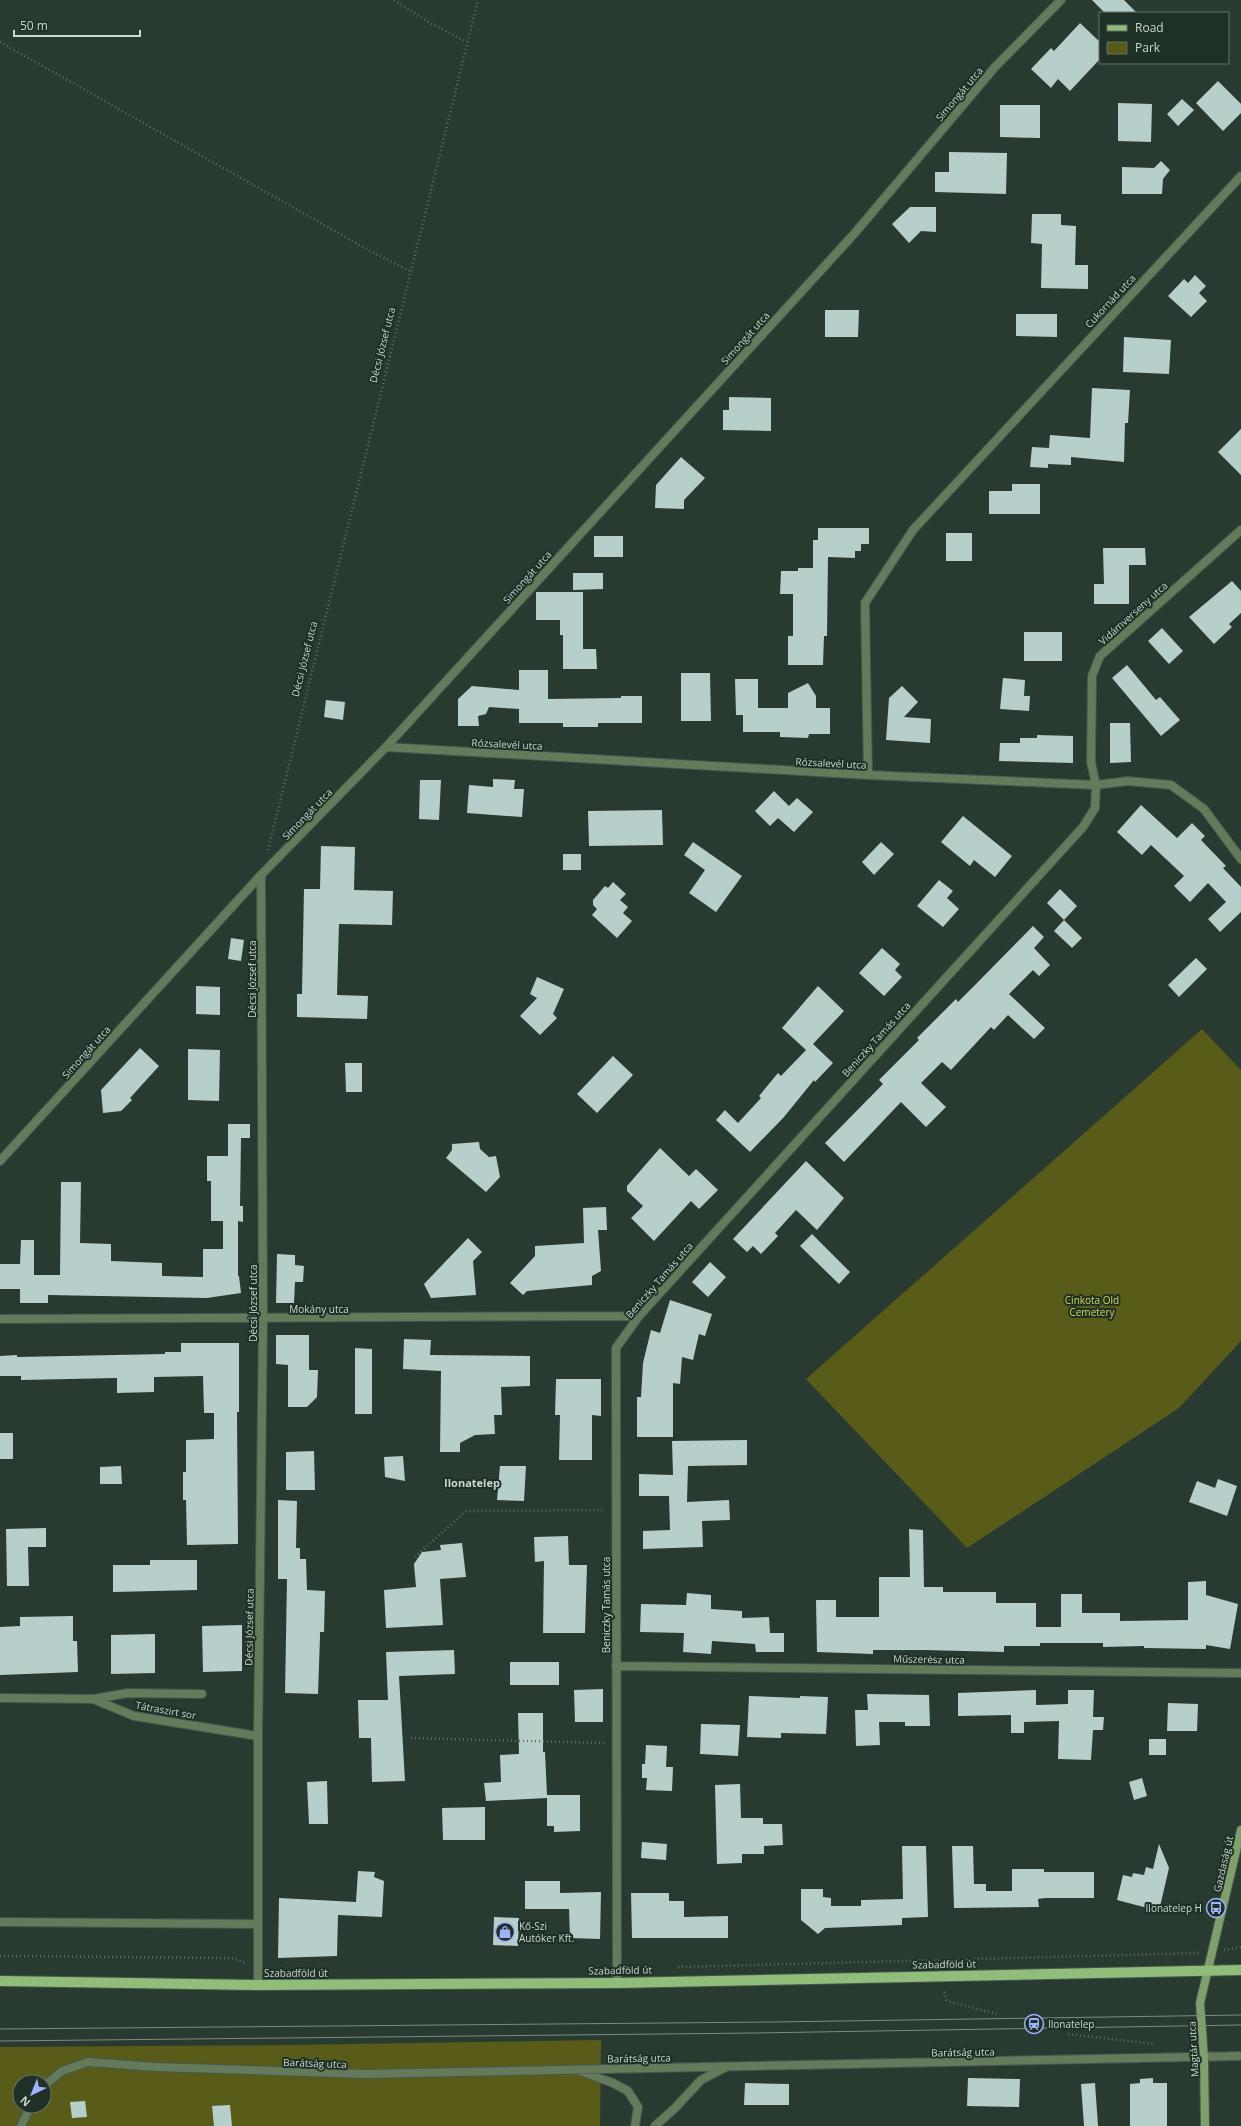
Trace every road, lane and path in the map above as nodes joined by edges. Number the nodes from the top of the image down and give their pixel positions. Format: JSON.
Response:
{"nodes":[{"id":1,"x":394,"y":0,"type":"edge"},
{"id":2,"x":478,"y":0,"type":"edge"},
{"id":3,"x":1061,"y":0,"type":"edge"},
{"id":4,"x":0,"y":42,"type":"edge"},
{"id":5,"x":467,"y":42,"type":"junction"},
{"id":6,"x":1241,"y":176,"type":"edge"},
{"id":7,"x":410,"y":271,"type":"junction"},
{"id":8,"x":1241,"y":530,"type":"edge"},
{"id":9,"x":386,"y":747,"type":"junction"},
{"id":10,"x":868,"y":775,"type":"junction"},
{"id":11,"x":1096,"y":785,"type":"junction"},
{"id":12,"x":267,"y":852,"type":"dead end"},
{"id":13,"x":1241,"y":859,"type":"edge"},
{"id":14,"x":262,"y":875,"type":"junction"},
{"id":15,"x":0,"y":1161,"type":"edge"},
{"id":16,"x":638,"y":1316,"type":"junction"},
{"id":17,"x":0,"y":1319,"type":"edge"},
{"id":18,"x":263,"y":1319,"type":"junction"},
{"id":19,"x":616,"y":1510,"type":"junction"},
{"id":20,"x":415,"y":1557,"type":"dead end"},
{"id":21,"x":616,"y":1666,"type":"junction"},
{"id":22,"x":1241,"y":1673,"type":"edge"},
{"id":23,"x":202,"y":1694,"type":"dead end"},
{"id":24,"x":0,"y":1698,"type":"edge"},
{"id":25,"x":93,"y":1699,"type":"junction"},
{"id":26,"x":258,"y":1736,"type":"junction"},
{"id":27,"x":411,"y":1738,"type":"dead end"},
{"id":28,"x":617,"y":1743,"type":"junction"},
{"id":29,"x":1241,"y":1830,"type":"edge"},
{"id":30,"x":0,"y":1922,"type":"edge"},
{"id":31,"x":258,"y":1924,"type":"junction"},
{"id":32,"x":1241,"y":1970,"type":"edge"},
{"id":33,"x":1206,"y":1972,"type":"junction"},
{"id":34,"x":0,"y":1981,"type":"edge"},
{"id":35,"x":618,"y":1982,"type":"junction"},
{"id":36,"x":258,"y":1985,"type":"junction"},
{"id":37,"x":944,"y":1992,"type":"dead end"},
{"id":38,"x":997,"y":2014,"type":"dead end"},
{"id":39,"x":1068,"y":2034,"type":"dead end"},
{"id":40,"x":1162,"y":2045,"type":"dead end"},
{"id":41,"x":1241,"y":2056,"type":"edge"},
{"id":42,"x":1204,"y":2058,"type":"junction"},
{"id":43,"x":728,"y":2066,"type":"junction"},
{"id":44,"x":578,"y":2070,"type":"junction"},
{"id":45,"x":52,"y":2079,"type":"edge"},
{"id":46,"x":27,"y":2114,"type":"edge"},
{"id":47,"x":21,"y":2126,"type":"edge"},
{"id":48,"x":635,"y":2126,"type":"edge"},
{"id":49,"x":655,"y":2126,"type":"edge"},
{"id":50,"x":1205,"y":2126,"type":"edge"}],
"edges":[{"from":1,"to":5,"type":"path"},
{"from":2,"to":5,"type":"path","name":"Décsi József utca"},
{"from":3,"to":9,"type":"street","name":"Simongát utca"},
{"from":4,"to":7,"type":"path"},
{"from":5,"to":7,"type":"path","name":"Décsi József utca"},
{"from":6,"to":10,"type":"street","name":"Cukornád utca"},
{"from":7,"to":12,"type":"path","name":"Décsi József utca"},
{"from":8,"to":11,"type":"street","name":"Vidámverseny utca"},
{"from":9,"to":10,"type":"street","name":"Rózsalevél utca"},
{"from":9,"to":14,"type":"street","name":"Simongát utca"},
{"from":10,"to":11,"type":"street","name":"Rózsalevél utca"},
{"from":11,"to":13,"type":"street","name":"Rózsalevél utca"},
{"from":11,"to":16,"type":"street","name":"Beniczky Tamás utca"},
{"from":14,"to":15,"type":"street","name":"Simongát utca"},
{"from":14,"to":18,"type":"street","name":"Décsi József utca"},
{"from":16,"to":18,"type":"street","name":"Mokány utca"},
{"from":16,"to":19,"type":"street","name":"Beniczky Tamás utca"},
{"from":17,"to":18,"type":"street","name":"Mokány utca"},
{"from":18,"to":26,"type":"street","name":"Décsi József utca"},
{"from":19,"to":20,"type":"path"},
{"from":19,"to":21,"type":"street","name":"Beniczky Tamás utca"},
{"from":21,"to":22,"type":"street","name":"Műszerész utca"},
{"from":21,"to":28,"type":"street","name":"Beniczky Tamás utca"},
{"from":23,"to":25,"type":"street"},
{"from":24,"to":25,"type":"street","name":"Tátraszirt sor"},
{"from":25,"to":26,"type":"street","name":"Tátraszirt sor"},
{"from":26,"to":31,"type":"street","name":"Décsi József utca"},
{"from":27,"to":28,"type":"path"},
{"from":28,"to":35,"type":"street","name":"Beniczky Tamás utca"},
{"from":29,"to":33,"type":"street","name":"Gazdaság út"},
{"from":30,"to":31,"type":"street"},
{"from":31,"to":36,"type":"street","name":"Décsi József utca"},
{"from":32,"to":33,"type":"main road","name":"Szabadföld út"},
{"from":33,"to":35,"type":"main road","name":"Szabadföld út"},
{"from":33,"to":42,"type":"street","name":"Magtár utca"},
{"from":34,"to":36,"type":"main road","name":"Szabadföld út"},
{"from":35,"to":36,"type":"main road","name":"Szabadföld út"},
{"from":37,"to":38,"type":"path"},
{"from":39,"to":40,"type":"path"},
{"from":41,"to":42,"type":"street","name":"Barátság utca"},
{"from":42,"to":43,"type":"street","name":"Barátság utca"},
{"from":42,"to":50,"type":"street","name":"Magtár utca"},
{"from":43,"to":44,"type":"street","name":"Barátság utca"},
{"from":43,"to":49,"type":"street"},
{"from":44,"to":45,"type":"street","name":"Barátság utca"},
{"from":44,"to":48,"type":"street"},
{"from":46,"to":47,"type":"street"}]}
